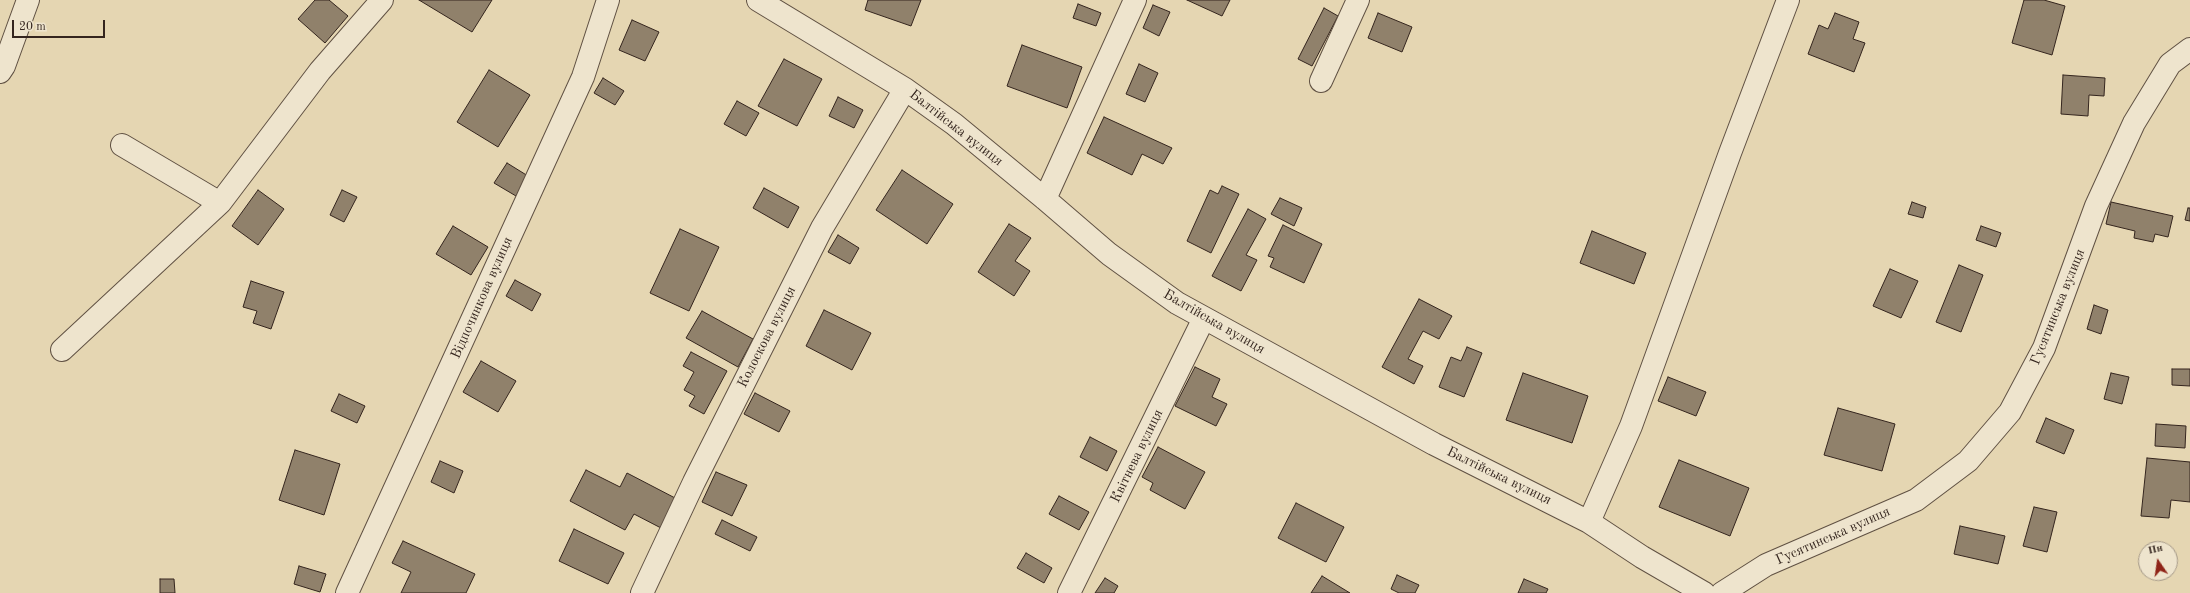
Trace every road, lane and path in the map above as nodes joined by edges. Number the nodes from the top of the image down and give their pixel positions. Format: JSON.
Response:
{"nodes":[{"id":1,"x":28,"y":0,"type":"edge"},
{"id":2,"x":382,"y":0,"type":"edge"},
{"id":3,"x":608,"y":0,"type":"edge"},
{"id":4,"x":758,"y":0,"type":"edge"},
{"id":5,"x":1135,"y":0,"type":"edge"},
{"id":6,"x":1358,"y":0,"type":"edge"},
{"id":7,"x":1788,"y":0,"type":"edge"},
{"id":8,"x":2190,"y":49,"type":"edge"},
{"id":9,"x":0,"y":72,"type":"edge"},
{"id":10,"x":1321,"y":81,"type":"dead end"},
{"id":11,"x":905,"y":89,"type":"junction"},
{"id":12,"x":122,"y":145,"type":"dead end"},
{"id":13,"x":1045,"y":199,"type":"junction"},
{"id":14,"x":220,"y":203,"type":"junction"},
{"id":15,"x":1204,"y":318,"type":"junction"},
{"id":16,"x":62,"y":350,"type":"dead end"},
{"id":17,"x":1589,"y":522,"type":"junction"},
{"id":18,"x":347,"y":593,"type":"edge"},
{"id":19,"x":642,"y":593,"type":"edge"},
{"id":20,"x":1069,"y":593,"type":"edge"},
{"id":21,"x":1704,"y":593,"type":"edge"},
{"id":22,"x":1722,"y":593,"type":"edge"}],
"edges":[{"from":1,"to":9,"type":"street"},
{"from":2,"to":14,"type":"street"},
{"from":3,"to":18,"type":"street","name":"Відпочинкова вулиця"},
{"from":4,"to":11,"type":"street","name":"Балтійська вулиця"},
{"from":5,"to":13,"type":"street"},
{"from":6,"to":10,"type":"street"},
{"from":7,"to":17,"type":"street"},
{"from":8,"to":22,"type":"street","name":"Гусятинська вулиця"},
{"from":11,"to":13,"type":"street","name":"Балтійська вулиця"},
{"from":11,"to":19,"type":"street","name":"Колоскова вулиця"},
{"from":12,"to":14,"type":"street"},
{"from":13,"to":15,"type":"street","name":"Балтійська вулиця"},
{"from":14,"to":16,"type":"street"},
{"from":15,"to":17,"type":"street","name":"Балтійська вулиця"},
{"from":15,"to":20,"type":"street","name":"Квітнева вулиця"},
{"from":17,"to":21,"type":"street","name":"Балтійська вулиця"}]}
